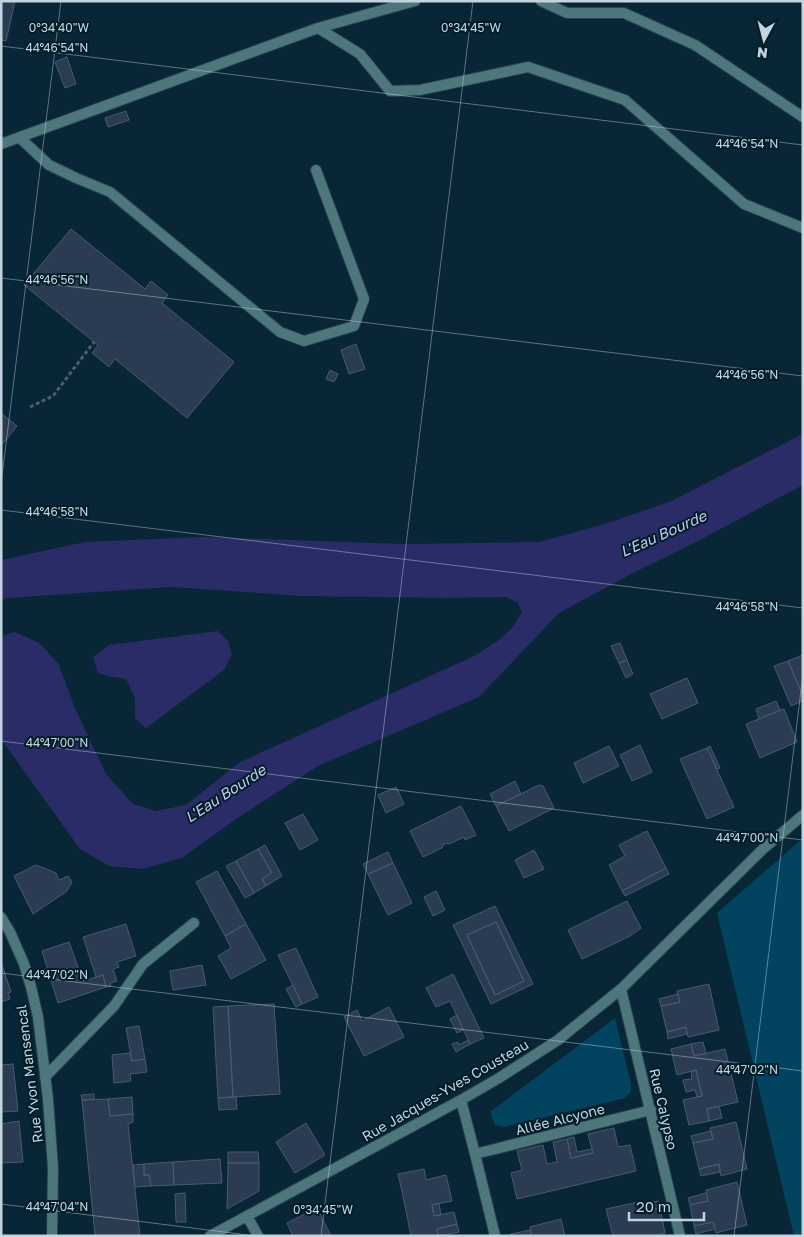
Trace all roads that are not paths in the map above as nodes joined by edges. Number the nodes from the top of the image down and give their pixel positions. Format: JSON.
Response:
{"nodes":[{"id":1,"x":415,"y":1,"type":"edge"},
{"id":2,"x":541,"y":1,"type":"edge"},
{"id":3,"x":318,"y":28,"type":"junction"},
{"id":4,"x":803,"y":117,"type":"edge"},
{"id":5,"x":20,"y":138,"type":"junction"},
{"id":6,"x":1,"y":144,"type":"edge"},
{"id":7,"x":316,"y":170,"type":"dead end"},
{"id":8,"x":803,"y":228,"type":"edge"},
{"id":9,"x":803,"y":815,"type":"edge"},
{"id":10,"x":1,"y":916,"type":"edge"},
{"id":11,"x":194,"y":923,"type":"dead end"},
{"id":12,"x":621,"y":989,"type":"junction"},
{"id":13,"x":45,"y":1077,"type":"junction"},
{"id":14,"x":461,"y":1100,"type":"junction"},
{"id":15,"x":651,"y":1110,"type":"junction"},
{"id":16,"x":476,"y":1154,"type":"junction"},
{"id":17,"x":247,"y":1216,"type":"junction"},
{"id":18,"x":52,"y":1236,"type":"edge"},
{"id":19,"x":210,"y":1236,"type":"edge"},
{"id":20,"x":258,"y":1236,"type":"edge"},
{"id":21,"x":494,"y":1236,"type":"edge"},
{"id":22,"x":680,"y":1236,"type":"edge"}],
"edges":[{"from":1,"to":3,"type":"street"},
{"from":2,"to":4,"type":"street"},
{"from":3,"to":5,"type":"street"},
{"from":3,"to":8,"type":"street"},
{"from":5,"to":6,"type":"street"},
{"from":5,"to":7,"type":"street"},
{"from":9,"to":12,"type":"street","name":"Rue Jacques-Yves Cousteau"},
{"from":10,"to":13,"type":"street","name":"Rue Yvon Mansencal"},
{"from":11,"to":13,"type":"street"},
{"from":12,"to":14,"type":"street","name":"Rue Jacques-Yves Cousteau"},
{"from":12,"to":15,"type":"street","name":"Rue Calypso"},
{"from":13,"to":18,"type":"street","name":"Rue Yvon Mansencal"},
{"from":14,"to":16,"type":"street"},
{"from":14,"to":17,"type":"street","name":"Rue Jacques-Yves Cousteau"},
{"from":15,"to":16,"type":"street","name":"Allée Alcyone"},
{"from":15,"to":22,"type":"street","name":"Rue Calypso"},
{"from":16,"to":21,"type":"street"},
{"from":17,"to":19,"type":"street","name":"Rue Jacques-Yves Cousteau"},
{"from":17,"to":20,"type":"street"}]}
